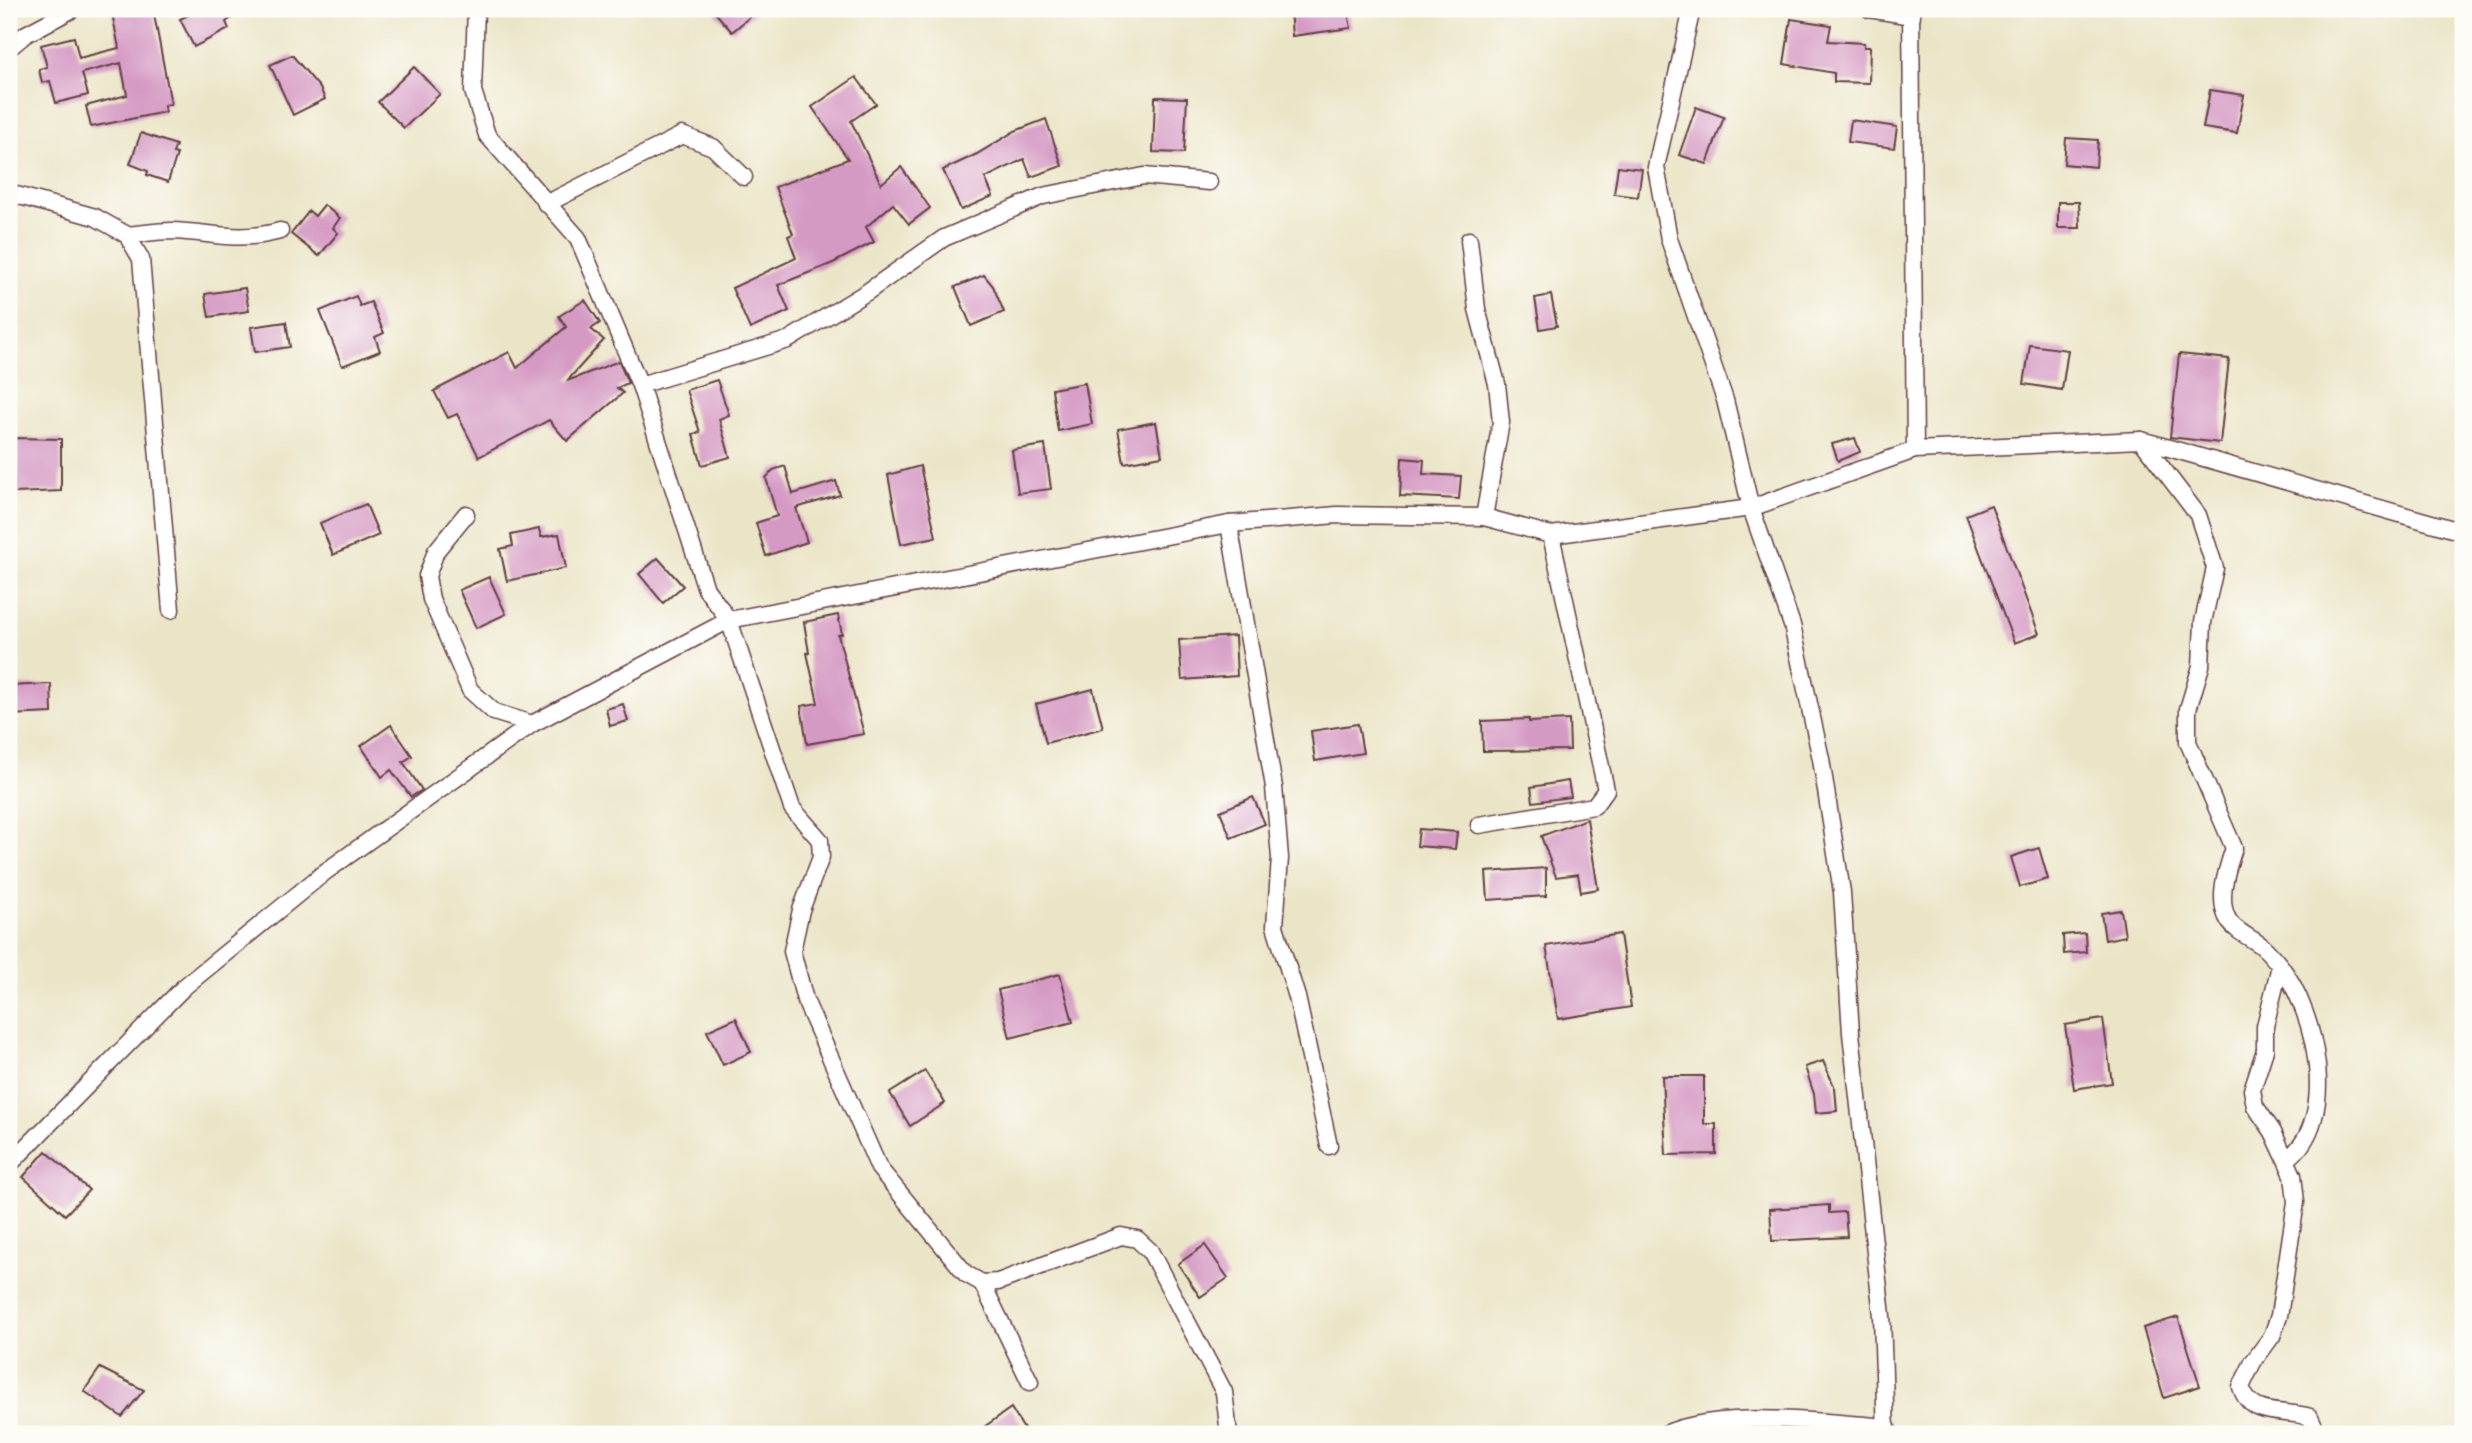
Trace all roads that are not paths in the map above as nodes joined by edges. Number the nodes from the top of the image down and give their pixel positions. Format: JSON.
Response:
{"nodes":[{"id":1,"x":73,"y":9,"type":"edge"},
{"id":2,"x":476,"y":9,"type":"edge"},
{"id":3,"x":1692,"y":9,"type":"edge"},
{"id":4,"x":1869,"y":9,"type":"edge"},
{"id":5,"x":1912,"y":13,"type":"edge"},
{"id":6,"x":9,"y":48,"type":"edge"},
{"id":7,"x":744,"y":177,"type":"dead end"},
{"id":8,"x":1209,"y":182,"type":"dead end"},
{"id":9,"x":9,"y":193,"type":"edge"},
{"id":10,"x":546,"y":204,"type":"junction"},
{"id":11,"x":280,"y":231,"type":"dead end"},
{"id":12,"x":127,"y":235,"type":"junction"},
{"id":13,"x":1469,"y":240,"type":"dead end"},
{"id":14,"x":640,"y":385,"type":"junction"},
{"id":15,"x":2141,"y":440,"type":"junction"},
{"id":16,"x":1916,"y":450,"type":"junction"},
{"id":17,"x":1751,"y":508,"type":"junction"},
{"id":18,"x":466,"y":514,"type":"dead end"},
{"id":19,"x":1483,"y":517,"type":"junction"},
{"id":20,"x":1229,"y":524,"type":"junction"},
{"id":21,"x":2463,"y":532,"type":"edge"},
{"id":22,"x":1551,"y":535,"type":"junction"},
{"id":23,"x":171,"y":610,"type":"dead end"},
{"id":24,"x":729,"y":620,"type":"junction"},
{"id":25,"x":532,"y":724,"type":"junction"},
{"id":26,"x":1479,"y":825,"type":"dead end"},
{"id":27,"x":2280,"y":966,"type":"junction"},
{"id":28,"x":1329,"y":1146,"type":"dead end"},
{"id":29,"x":2287,"y":1159,"type":"junction"},
{"id":30,"x":9,"y":1165,"type":"edge"},
{"id":31,"x":982,"y":1283,"type":"junction"},
{"id":32,"x":1030,"y":1382,"type":"dead end"},
{"id":33,"x":1886,"y":1431,"type":"edge"},
{"id":34,"x":1229,"y":1434,"type":"edge"},
{"id":35,"x":1665,"y":1434,"type":"edge"},
{"id":36,"x":2318,"y":1434,"type":"edge"}],
"edges":[{"from":1,"to":6,"type":"street"},
{"from":2,"to":10,"type":"street"},
{"from":3,"to":17,"type":"street"},
{"from":4,"to":5,"type":"street"},
{"from":5,"to":16,"type":"street"},
{"from":7,"to":10,"type":"street"},
{"from":8,"to":14,"type":"street"},
{"from":9,"to":12,"type":"street"},
{"from":10,"to":14,"type":"street"},
{"from":11,"to":12,"type":"street"},
{"from":12,"to":23,"type":"street"},
{"from":13,"to":19,"type":"street"},
{"from":14,"to":24,"type":"street"},
{"from":15,"to":16,"type":"street"},
{"from":15,"to":21,"type":"street"},
{"from":15,"to":27,"type":"street"},
{"from":16,"to":17,"type":"street"},
{"from":17,"to":22,"type":"street"},
{"from":17,"to":33,"type":"street"},
{"from":18,"to":25,"type":"street"},
{"from":19,"to":20,"type":"street"},
{"from":19,"to":22,"type":"street"},
{"from":20,"to":24,"type":"street"},
{"from":20,"to":28,"type":"street"},
{"from":22,"to":26,"type":"street"},
{"from":24,"to":25,"type":"street"},
{"from":24,"to":31,"type":"street"},
{"from":25,"to":30,"type":"street"},
{"from":27,"to":29,"type":"street"},
{"from":27,"to":29,"type":"street"},
{"from":29,"to":36,"type":"street"},
{"from":31,"to":32,"type":"street"},
{"from":31,"to":34,"type":"street"},
{"from":33,"to":35,"type":"street"}]}
